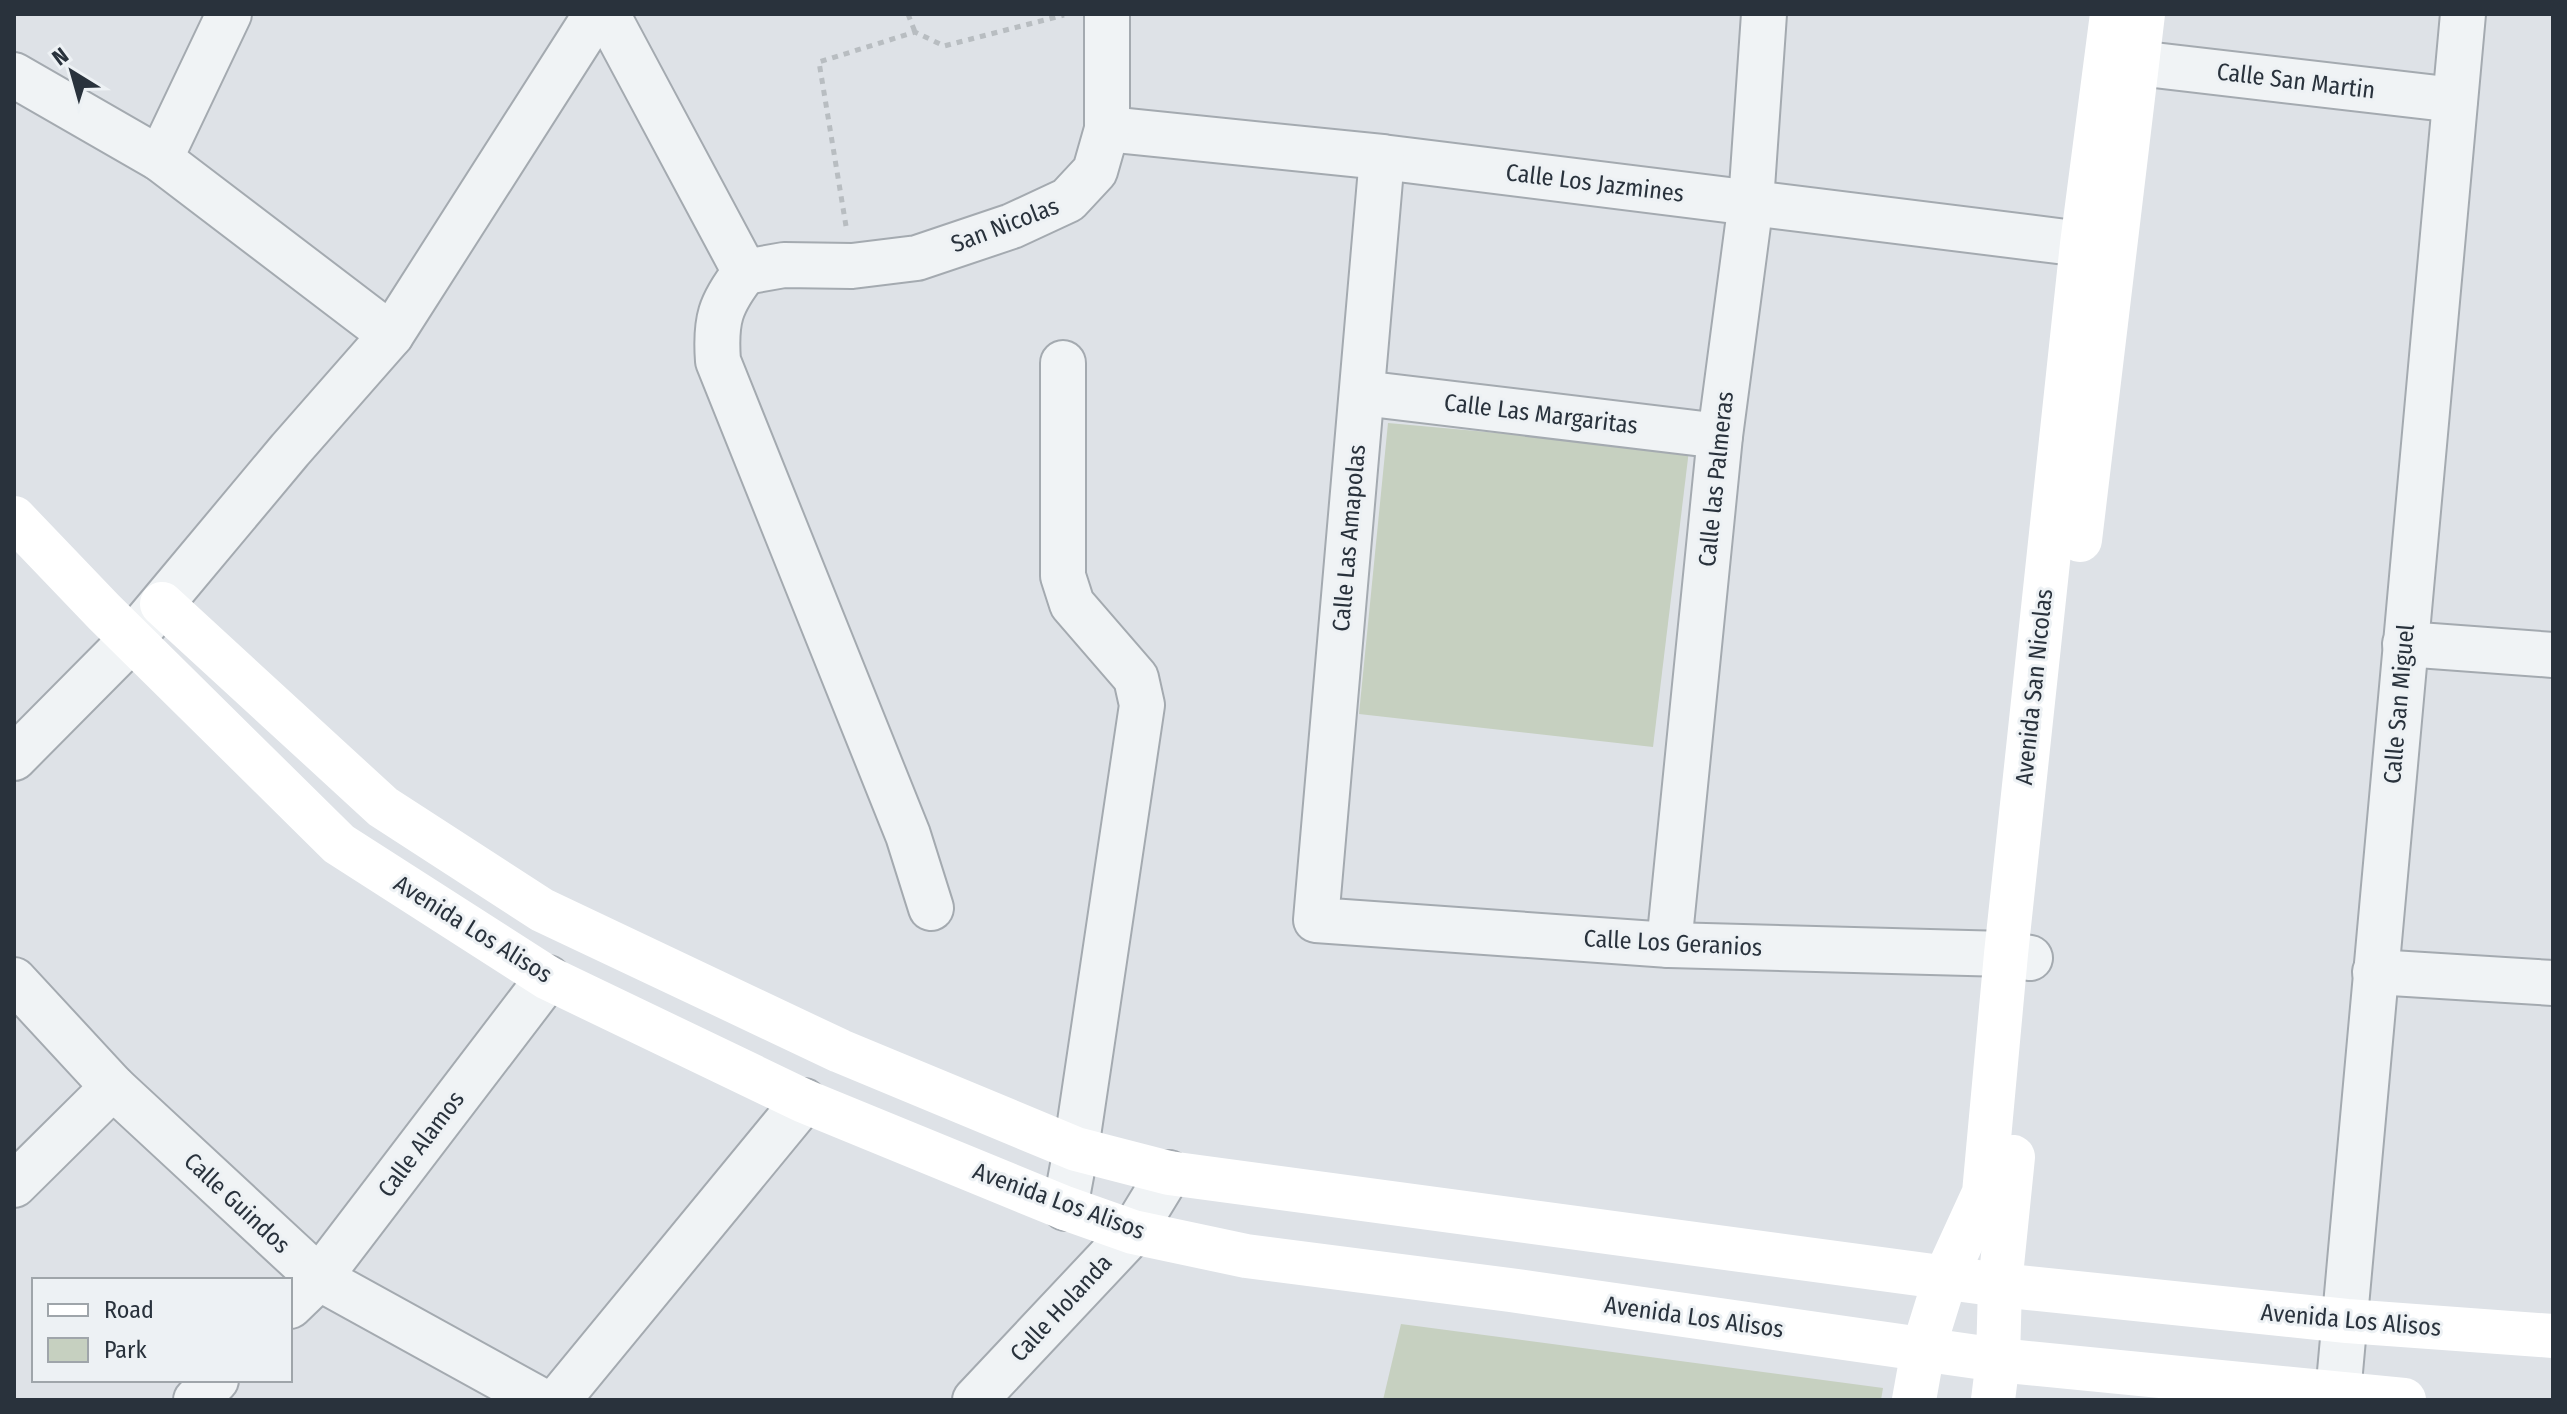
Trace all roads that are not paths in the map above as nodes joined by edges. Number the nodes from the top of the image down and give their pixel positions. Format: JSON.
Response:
{"nodes":[{"id":1,"x":229,"y":14,"type":"edge"},
{"id":2,"x":596,"y":14,"type":"edge"},
{"id":3,"x":607,"y":14,"type":"edge"},
{"id":4,"x":1107,"y":14,"type":"edge"},
{"id":5,"x":1764,"y":14,"type":"edge"},
{"id":6,"x":2112,"y":14,"type":"edge"},
{"id":7,"x":2143,"y":14,"type":"edge"},
{"id":8,"x":2463,"y":14,"type":"edge"},
{"id":9,"x":2137,"y":63,"type":"junction"},
{"id":10,"x":14,"y":75,"type":"edge"},
{"id":11,"x":2455,"y":100,"type":"junction"},
{"id":12,"x":1107,"y":129,"type":"junction"},
{"id":13,"x":1382,"y":157,"type":"junction"},
{"id":14,"x":160,"y":159,"type":"junction"},
{"id":15,"x":1751,"y":202,"type":"junction"},
{"id":16,"x":2082,"y":244,"type":"junction"},
{"id":17,"x":745,"y":272,"type":"junction"},
{"id":18,"x":391,"y":335,"type":"junction"},
{"id":19,"x":1063,"y":363,"type":"dead end"},
{"id":20,"x":1362,"y":393,"type":"junction"},
{"id":21,"x":1720,"y":436,"type":"junction"},
{"id":22,"x":14,"y":518,"type":"edge"},
{"id":23,"x":162,"y":604,"type":"junction"},
{"id":24,"x":132,"y":639,"type":"junction"},
{"id":25,"x":2405,"y":644,"type":"junction"},
{"id":26,"x":2553,"y":655,"type":"edge"},
{"id":27,"x":14,"y":758,"type":"edge"},
{"id":28,"x":931,"y":908,"type":"dead end"},
{"id":29,"x":1316,"y":920,"type":"joint"},
{"id":30,"x":1669,"y":945,"type":"junction"},
{"id":31,"x":2018,"y":956,"type":"junction"},
{"id":32,"x":2375,"y":972,"type":"junction"},
{"id":33,"x":548,"y":978,"type":"junction"},
{"id":34,"x":14,"y":980,"type":"edge"},
{"id":35,"x":2553,"y":983,"type":"edge"},
{"id":36,"x":113,"y":1087,"type":"junction"},
{"id":37,"x":804,"y":1101,"type":"junction"},
{"id":38,"x":1076,"y":1149,"type":"junction"},
{"id":39,"x":1169,"y":1173,"type":"junction"},
{"id":40,"x":14,"y":1185,"type":"edge"},
{"id":41,"x":1996,"y":1197,"type":"junction"},
{"id":42,"x":1065,"y":1208,"type":"junction"},
{"id":43,"x":1133,"y":1232,"type":"junction"},
{"id":44,"x":1899,"y":1273,"type":"junction"},
{"id":45,"x":1946,"y":1276,"type":"junction"},
{"id":46,"x":291,"y":1278,"type":"edge"},
{"id":47,"x":2000,"y":1285,"type":"junction"},
{"id":48,"x":304,"y":1292,"type":"edge"},
{"id":49,"x":2084,"y":1294,"type":"junction"},
{"id":50,"x":2347,"y":1321,"type":"junction"},
{"id":51,"x":2553,"y":1336,"type":"edge"},
{"id":52,"x":1923,"y":1350,"type":"junction"},
{"id":53,"x":1995,"y":1380,"type":"edge"},
{"id":54,"x":214,"y":1382,"type":"edge"},
{"id":55,"x":2338,"y":1394,"type":"junction"},
{"id":56,"x":196,"y":1400,"type":"edge"},
{"id":57,"x":540,"y":1400,"type":"edge"},
{"id":58,"x":558,"y":1400,"type":"edge"},
{"id":59,"x":975,"y":1400,"type":"edge"},
{"id":60,"x":1914,"y":1400,"type":"edge"},
{"id":61,"x":2404,"y":1400,"type":"edge"}],
"edges":[{"from":1,"to":14,"type":"street"},
{"from":2,"to":18,"type":"street"},
{"from":3,"to":17,"type":"street"},
{"from":4,"to":12,"type":"street","name":"San Nicolas"},
{"from":5,"to":15,"type":"street","name":"Calle las Palmeras"},
{"from":6,"to":16,"type":"street","name":"Avenida San Nicolas"},
{"from":7,"to":9,"type":"street","name":"Avenida San Nicolas"},
{"from":8,"to":11,"type":"street","name":"Calle San Miguel"},
{"from":9,"to":11,"type":"street","name":"Calle San Martin"},
{"from":9,"to":31,"type":"street","name":"Avenida San Nicolas"},
{"from":10,"to":14,"type":"street"},
{"from":11,"to":25,"type":"street","name":"Calle San Miguel"},
{"from":12,"to":13,"type":"street","name":"Calle Los Jazmines"},
{"from":12,"to":17,"type":"street","name":"San Nicolas"},
{"from":13,"to":15,"type":"street","name":"Calle Los Jazmines"},
{"from":13,"to":20,"type":"street","name":"Calle Las Amapolas"},
{"from":14,"to":18,"type":"street"},
{"from":15,"to":16,"type":"street","name":"Calle Los Jazmines"},
{"from":15,"to":21,"type":"street","name":"Calle las Palmeras"},
{"from":16,"to":31,"type":"street","name":"Avenida San Nicolas"},
{"from":17,"to":28,"type":"street"},
{"from":18,"to":23,"type":"street"},
{"from":19,"to":38,"type":"street"},
{"from":20,"to":21,"type":"street","name":"Calle Las Margaritas"},
{"from":20,"to":29,"type":"street","name":"Calle Las Amapolas"},
{"from":21,"to":30,"type":"street","name":"Calle las Palmeras"},
{"from":22,"to":24,"type":"street","name":"Avenida Los Alisos"},
{"from":23,"to":24,"type":"street"},
{"from":23,"to":38,"type":"street","name":"Avenida Los Alisos"},
{"from":24,"to":27,"type":"street"},
{"from":24,"to":33,"type":"street","name":"Avenida Los Alisos"},
{"from":25,"to":26,"type":"street"},
{"from":25,"to":32,"type":"street","name":"Calle San Miguel"},
{"from":29,"to":30,"type":"street","name":"Calle Los Geranios"},
{"from":30,"to":31,"type":"street","name":"Calle Los Geranios"},
{"from":31,"to":41,"type":"street","name":"Avenida San Nicolas"},
{"from":32,"to":35,"type":"street"},
{"from":32,"to":50,"type":"street","name":"Calle San Miguel"},
{"from":33,"to":37,"type":"street","name":"Avenida Los Alisos"},
{"from":33,"to":48,"type":"street","name":"Calle Alamos"},
{"from":34,"to":36,"type":"street","name":"Calle Guindos"},
{"from":36,"to":40,"type":"street"},
{"from":36,"to":46,"type":"street","name":"Calle Guindos"},
{"from":37,"to":42,"type":"street","name":"Avenida Los Alisos"},
{"from":37,"to":58,"type":"street"},
{"from":38,"to":39,"type":"street","name":"Avenida Los Alisos"},
{"from":38,"to":42,"type":"street"},
{"from":39,"to":43,"type":"street","name":"Calle Holanda"},
{"from":39,"to":44,"type":"street","name":"Avenida Los Alisos"},
{"from":41,"to":44,"type":"street"},
{"from":41,"to":45,"type":"street","name":"Avenida San Nicolas"},
{"from":41,"to":47,"type":"street","name":"Avenida San Nicolas"},
{"from":41,"to":49,"type":"street"},
{"from":42,"to":43,"type":"street","name":"Avenida Los Alisos"},
{"from":43,"to":52,"type":"street","name":"Avenida Los Alisos"},
{"from":43,"to":59,"type":"street","name":"Calle Holanda"},
{"from":44,"to":45,"type":"street","name":"Avenida Los Alisos"},
{"from":45,"to":47,"type":"street","name":"Avenida Los Alisos"},
{"from":45,"to":52,"type":"street","name":"Avenida San Nicolas"},
{"from":47,"to":49,"type":"street","name":"Avenida Los Alisos"},
{"from":47,"to":53,"type":"street","name":"Avenida San Nicolas"},
{"from":48,"to":57,"type":"street","name":"Calle Guindos"},
{"from":49,"to":50,"type":"street","name":"Avenida Los Alisos"},
{"from":50,"to":51,"type":"street","name":"Avenida Los Alisos"},
{"from":50,"to":55,"type":"street","name":"Calle San Miguel"},
{"from":52,"to":53,"type":"street","name":"Avenida Los Alisos"},
{"from":52,"to":60,"type":"street","name":"Avenida San Nicolas"},
{"from":53,"to":55,"type":"street","name":"Avenida Los Alisos"},
{"from":54,"to":56,"type":"street"},
{"from":55,"to":61,"type":"street","name":"Avenida Los Alisos"}]}
